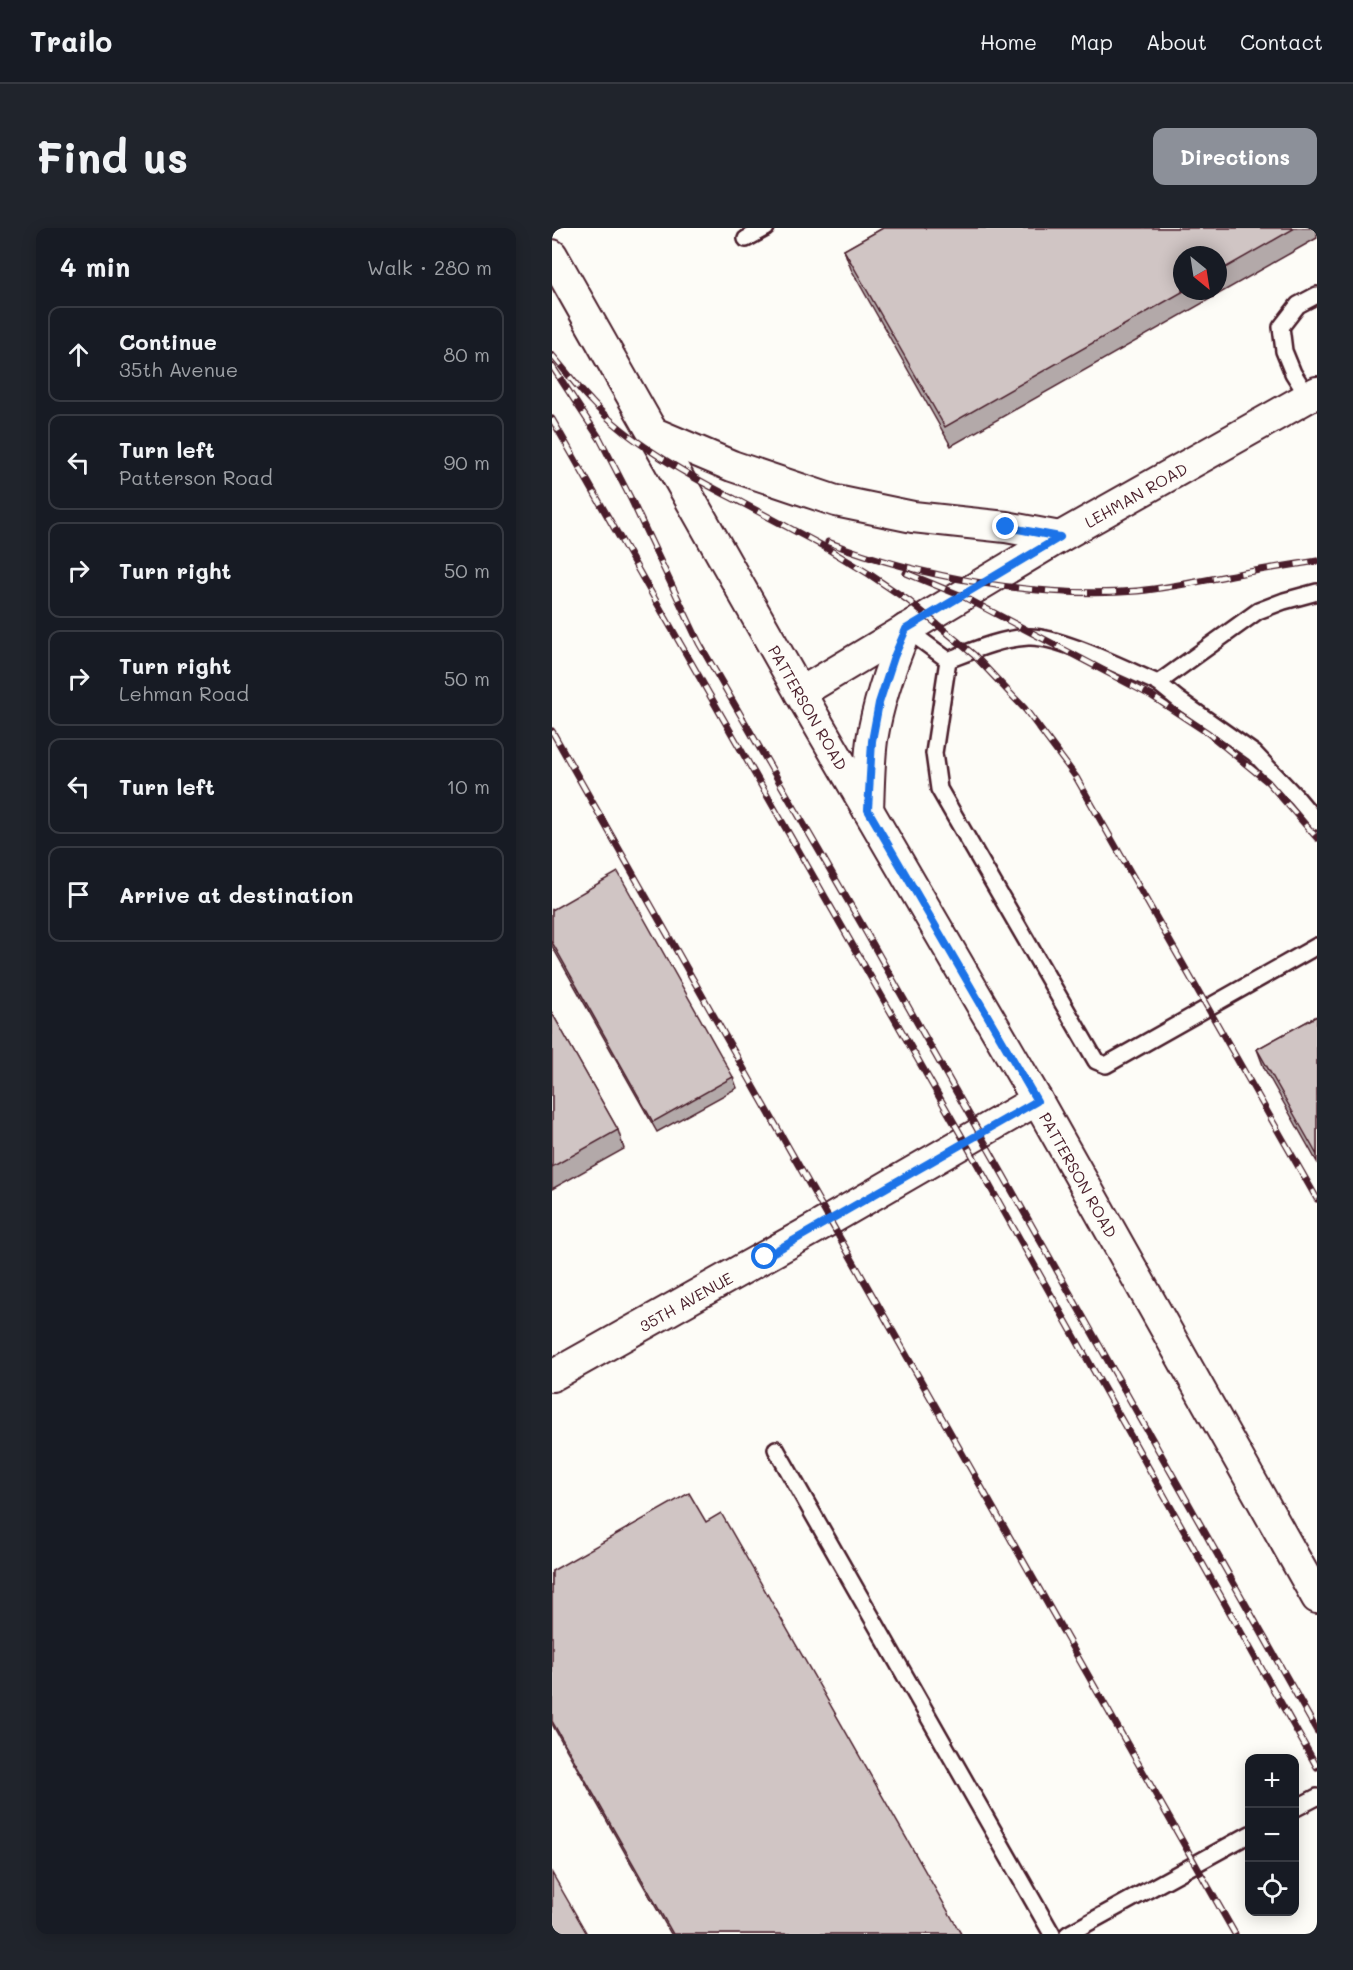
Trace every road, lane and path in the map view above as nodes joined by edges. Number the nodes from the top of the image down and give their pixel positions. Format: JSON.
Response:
{"nodes":[{"id":1,"x":766,"y":228,"type":"edge"},
{"id":2,"x":746,"y":239,"type":"dead end"},
{"id":3,"x":552,"y":255,"type":"edge"},
{"id":4,"x":1317,"y":295,"type":"edge"},
{"id":5,"x":1313,"y":394,"type":"edge"},
{"id":6,"x":654,"y":432,"type":"junction"},
{"id":7,"x":1060,"y":537,"type":"junction"},
{"id":8,"x":1317,"y":592,"type":"edge"},
{"id":9,"x":906,"y":629,"type":"junction"},
{"id":10,"x":948,"y":660,"type":"junction"},
{"id":11,"x":1158,"y":683,"type":"junction"},
{"id":12,"x":801,"y":693,"type":"junction"},
{"id":13,"x":868,"y":810,"type":"junction"},
{"id":14,"x":1317,"y":822,"type":"edge"},
{"id":15,"x":1317,"y":946,"type":"edge"},
{"id":16,"x":1037,"y":1101,"type":"junction"},
{"id":17,"x":552,"y":1376,"type":"edge"},
{"id":18,"x":776,"y":1449,"type":"dead end"},
{"id":19,"x":1317,"y":1598,"type":"edge"},
{"id":20,"x":1317,"y":1797,"type":"edge"},
{"id":21,"x":1296,"y":1808,"type":"edge"},
{"id":22,"x":1245,"y":1837,"type":"edge"},
{"id":23,"x":1052,"y":1934,"type":"edge"},
{"id":24,"x":1068,"y":1934,"type":"edge"}],
"edges":[{"from":1,"to":2,"type":"lane"},
{"from":3,"to":6,"type":"street","name":"PATTERSON ROAD"},
{"from":4,"to":5,"type":"lane"},
{"from":5,"to":7,"type":"street","name":"LEHMAN ROAD"},
{"from":6,"to":7,"type":"street"},
{"from":6,"to":12,"type":"street","name":"PATTERSON ROAD"},
{"from":7,"to":9,"type":"street","name":"LEHMAN ROAD"},
{"from":8,"to":11,"type":"lane"},
{"from":9,"to":10,"type":"lane"},
{"from":9,"to":12,"type":"street","name":"LEHMAN ROAD"},
{"from":9,"to":13,"type":"street"},
{"from":10,"to":11,"type":"lane"},
{"from":10,"to":15,"type":"lane"},
{"from":11,"to":14,"type":"lane"},
{"from":12,"to":13,"type":"street","name":"PATTERSON ROAD"},
{"from":13,"to":16,"type":"street","name":"PATTERSON ROAD"},
{"from":16,"to":17,"type":"street","name":"35TH AVENUE"},
{"from":16,"to":19,"type":"street","name":"PATTERSON ROAD"},
{"from":18,"to":23,"type":"lane"},
{"from":20,"to":21,"type":"lane"},
{"from":22,"to":24,"type":"lane"}]}
